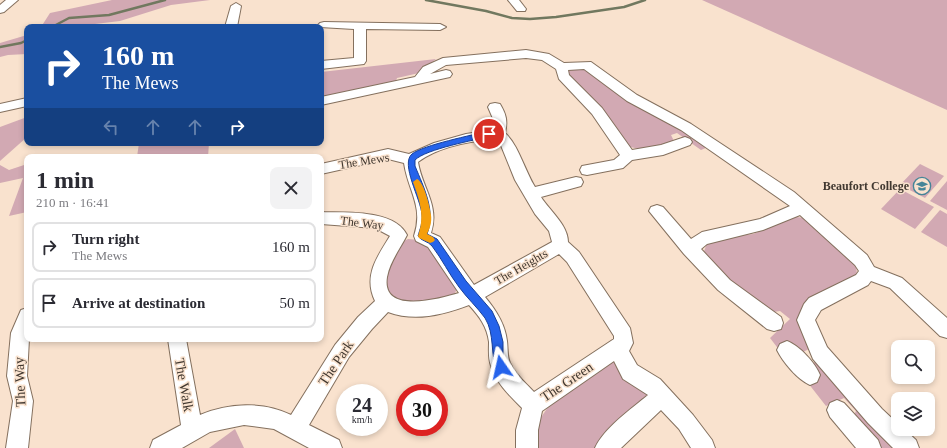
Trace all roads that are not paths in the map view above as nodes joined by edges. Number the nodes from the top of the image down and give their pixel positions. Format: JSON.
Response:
{"nodes":[{"id":1,"x":13,"y":0,"type":"edge"},
{"id":2,"x":513,"y":0,"type":"edge"},
{"id":3,"x":236,"y":6,"type":"dead end"},
{"id":4,"x":521,"y":9,"type":"dead end"},
{"id":5,"x":0,"y":10,"type":"edge"},
{"id":6,"x":232,"y":24,"type":"edge"},
{"id":7,"x":324,"y":24,"type":"dead end"},
{"id":8,"x":360,"y":26,"type":"junction"},
{"id":9,"x":440,"y":27,"type":"dead end"},
{"id":10,"x":324,"y":65,"type":"edge"},
{"id":11,"x":562,"y":67,"type":"junction"},
{"id":12,"x":446,"y":74,"type":"dead end"},
{"id":13,"x":419,"y":80,"type":"junction"},
{"id":14,"x":324,"y":100,"type":"edge"},
{"id":15,"x":24,"y":103,"type":"edge"},
{"id":16,"x":0,"y":108,"type":"edge"},
{"id":17,"x":495,"y":108,"type":"dead end"},
{"id":18,"x":498,"y":134,"type":"junction"},
{"id":19,"x":685,"y":142,"type":"dead end"},
{"id":20,"x":628,"y":156,"type":"junction"},
{"id":21,"x":411,"y":160,"type":"junction"},
{"id":22,"x":324,"y":168,"type":"edge"},
{"id":23,"x":587,"y":170,"type":"dead end"},
{"id":24,"x":576,"y":182,"type":"dead end"},
{"id":25,"x":531,"y":194,"type":"junction"},
{"id":26,"x":802,"y":207,"type":"junction"},
{"id":27,"x":657,"y":211,"type":"dead end"},
{"id":28,"x":324,"y":218,"type":"edge"},
{"id":29,"x":399,"y":235,"type":"junction"},
{"id":30,"x":422,"y":236,"type":"junction"},
{"id":31,"x":560,"y":245,"type":"junction"},
{"id":32,"x":690,"y":249,"type":"junction"},
{"id":33,"x":868,"y":272,"type":"junction"},
{"id":34,"x":472,"y":295,"type":"junction"},
{"id":35,"x":385,"y":303,"type":"junction"},
{"id":36,"x":24,"y":323,"type":"edge"},
{"id":37,"x":774,"y":323,"type":"dead end"},
{"id":38,"x":947,"y":330,"type":"edge"},
{"id":39,"x":177,"y":342,"type":"edge"},
{"id":40,"x":617,"y":348,"type":"junction"},
{"id":41,"x":820,"y":353,"type":"junction"},
{"id":42,"x":799,"y":362,"type":"dead end"},
{"id":43,"x":662,"y":396,"type":"junction"},
{"id":44,"x":533,"y":405,"type":"junction"},
{"id":45,"x":837,"y":410,"type":"dead end"},
{"id":46,"x":295,"y":428,"type":"junction"},
{"id":47,"x":192,"y":430,"type":"junction"},
{"id":48,"x":17,"y":448,"type":"edge"},
{"id":49,"x":162,"y":448,"type":"edge"},
{"id":50,"x":331,"y":448,"type":"edge"},
{"id":51,"x":527,"y":448,"type":"edge"},
{"id":52,"x":606,"y":448,"type":"edge"},
{"id":53,"x":704,"y":448,"type":"edge"},
{"id":54,"x":870,"y":448,"type":"edge"},
{"id":55,"x":908,"y":448,"type":"edge"}],
"edges":[{"from":1,"to":5,"type":"street"},
{"from":2,"to":4,"type":"street"},
{"from":3,"to":6,"type":"street"},
{"from":7,"to":8,"type":"street"},
{"from":8,"to":9,"type":"street"},
{"from":8,"to":10,"type":"street"},
{"from":11,"to":13,"type":"street"},
{"from":11,"to":20,"type":"street"},
{"from":11,"to":26,"type":"street"},
{"from":12,"to":13,"type":"street"},
{"from":13,"to":14,"type":"street"},
{"from":15,"to":16,"type":"street"},
{"from":17,"to":18,"type":"street"},
{"from":18,"to":21,"type":"street"},
{"from":18,"to":25,"type":"street","name":"The Heights"},
{"from":19,"to":20,"type":"street"},
{"from":20,"to":23,"type":"street"},
{"from":21,"to":22,"type":"street","name":"The Mews"},
{"from":21,"to":30,"type":"street"},
{"from":24,"to":25,"type":"street"},
{"from":25,"to":31,"type":"street","name":"The Heights"},
{"from":26,"to":32,"type":"street"},
{"from":26,"to":33,"type":"street"},
{"from":27,"to":32,"type":"street"},
{"from":28,"to":29,"type":"street","name":"The Way"},
{"from":29,"to":30,"type":"street"},
{"from":29,"to":35,"type":"street"},
{"from":30,"to":34,"type":"street"},
{"from":31,"to":34,"type":"street","name":"The Heights"},
{"from":31,"to":40,"type":"street"},
{"from":32,"to":37,"type":"street"},
{"from":33,"to":38,"type":"street"},
{"from":33,"to":41,"type":"street"},
{"from":34,"to":35,"type":"street"},
{"from":34,"to":44,"type":"street"},
{"from":35,"to":46,"type":"street","name":"The Park"},
{"from":36,"to":48,"type":"street","name":"The Way"},
{"from":39,"to":47,"type":"street","name":"The Walk"},
{"from":40,"to":43,"type":"street"},
{"from":40,"to":44,"type":"street","name":"The Green"},
{"from":41,"to":42,"type":"street"},
{"from":41,"to":55,"type":"street"},
{"from":43,"to":52,"type":"street"},
{"from":43,"to":53,"type":"street"},
{"from":44,"to":51,"type":"street","name":"The Green"},
{"from":45,"to":54,"type":"street"},
{"from":46,"to":47,"type":"street"},
{"from":46,"to":50,"type":"street"},
{"from":47,"to":49,"type":"street"}]}
